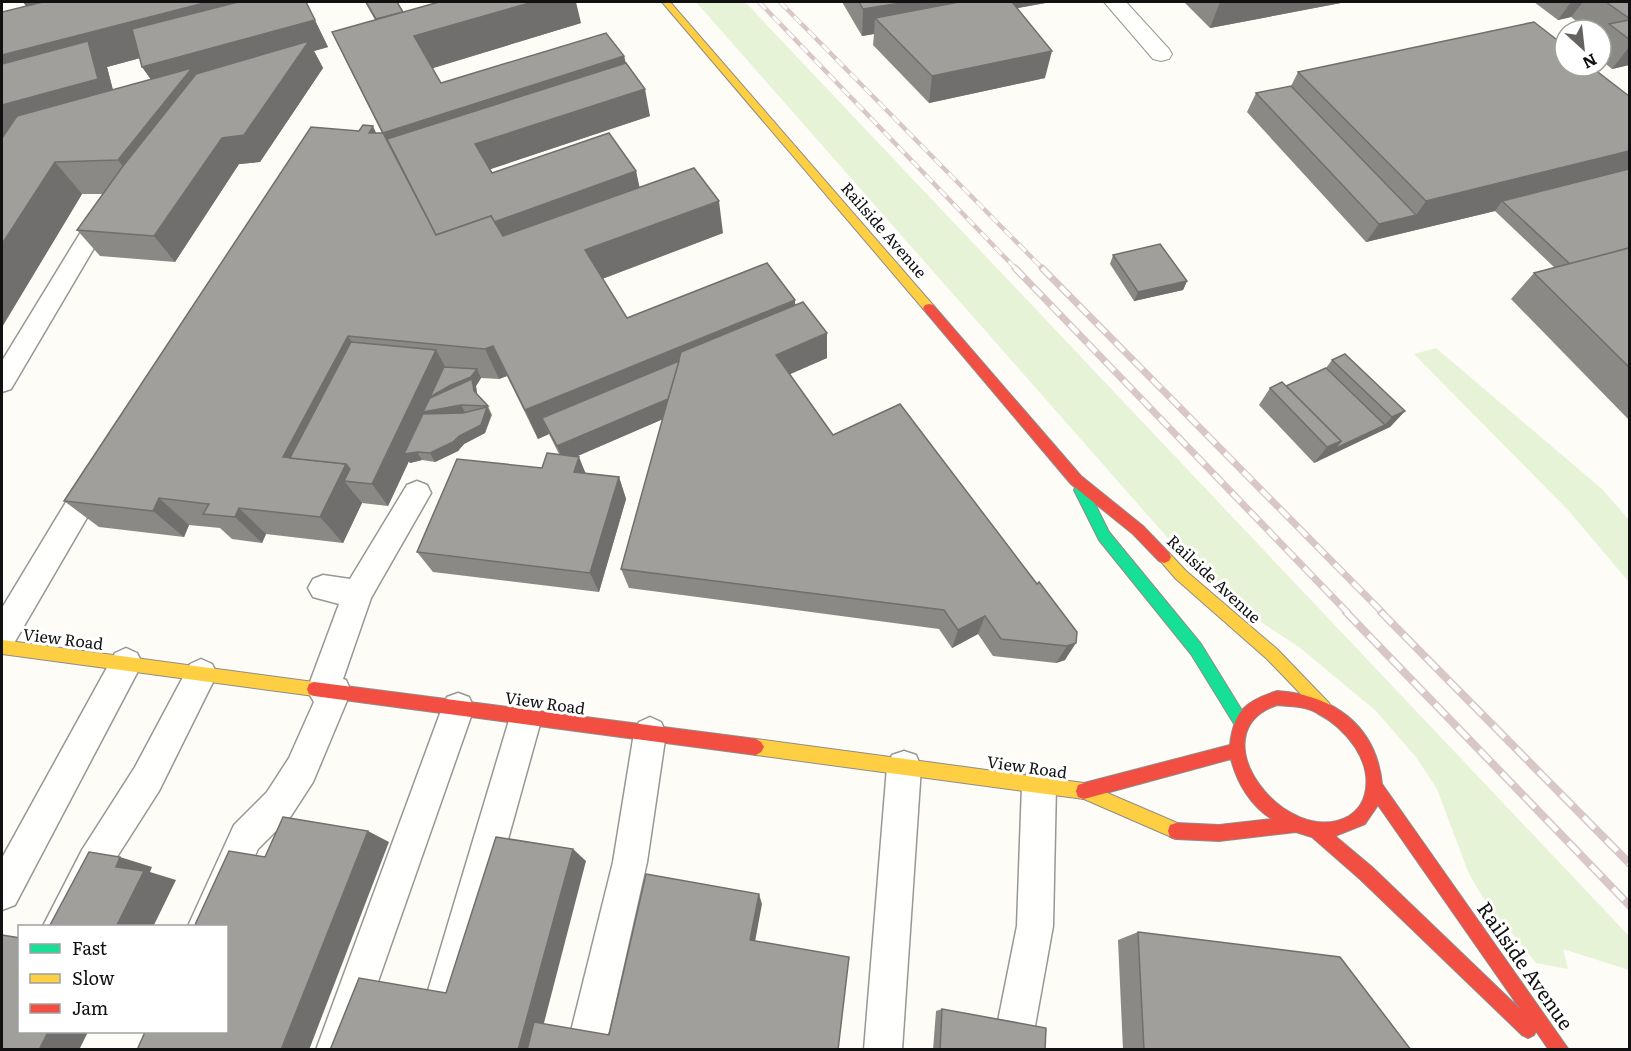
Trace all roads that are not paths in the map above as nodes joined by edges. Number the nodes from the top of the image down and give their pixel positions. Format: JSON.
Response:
{"nodes":[{"id":1,"x":666,"y":2,"type":"edge"},
{"id":2,"x":1115,"y":2,"type":"edge"},
{"id":3,"x":1161,"y":54,"type":"dead end"},
{"id":4,"x":112,"y":200,"type":"edge"},
{"id":5,"x":2,"y":382,"type":"edge"},
{"id":6,"x":107,"y":460,"type":"edge"},
{"id":7,"x":1076,"y":480,"type":"junction"},
{"id":8,"x":417,"y":493,"type":"dead end"},
{"id":9,"x":323,"y":588,"type":"dead end"},
{"id":10,"x":358,"y":593,"type":"junction"},
{"id":11,"x":2,"y":635,"type":"edge"},
{"id":12,"x":2,"y":647,"type":"edge"},
{"id":13,"x":126,"y":663,"type":"junction"},
{"id":14,"x":201,"y":674,"type":"junction"},
{"id":15,"x":329,"y":691,"type":"junction"},
{"id":16,"x":458,"y":708,"type":"junction"},
{"id":17,"x":1324,"y":708,"type":"junction"},
{"id":18,"x":526,"y":717,"type":"junction"},
{"id":19,"x":1241,"y":722,"type":"junction"},
{"id":20,"x":650,"y":734,"type":"junction"},
{"id":21,"x":1234,"y":751,"type":"junction"},
{"id":22,"x":904,"y":767,"type":"junction"},
{"id":23,"x":1039,"y":785,"type":"junction"},
{"id":24,"x":1375,"y":787,"type":"junction"},
{"id":25,"x":1084,"y":791,"type":"junction"},
{"id":26,"x":1293,"y":825,"type":"junction"},
{"id":27,"x":1318,"y":832,"type":"junction"},
{"id":28,"x":2,"y":892,"type":"edge"},
{"id":29,"x":62,"y":925,"type":"edge"},
{"id":30,"x":207,"y":925,"type":"edge"},
{"id":31,"x":446,"y":994,"type":"edge"},
{"id":32,"x":1017,"y":1026,"type":"edge"},
{"id":33,"x":590,"y":1031,"type":"edge"},
{"id":34,"x":335,"y":1050,"type":"edge"},
{"id":35,"x":883,"y":1050,"type":"edge"},
{"id":36,"x":1548,"y":1050,"type":"edge"},
{"id":37,"x":1560,"y":1050,"type":"edge"}],
"edges":[{"from":1,"to":7,"type":"main road","name":"Railside Avenue"},
{"from":2,"to":3,"type":"street"},
{"from":4,"to":5,"type":"lane"},
{"from":6,"to":11,"type":"lane"},
{"from":7,"to":17,"type":"main road","name":"Railside Avenue"},
{"from":7,"to":19,"type":"main road","name":"Railside Avenue"},
{"from":8,"to":10,"type":"lane"},
{"from":9,"to":10,"type":"lane"},
{"from":10,"to":15,"type":"lane"},
{"from":12,"to":13,"type":"main road","name":"View Road"},
{"from":13,"to":14,"type":"main road","name":"View Road"},
{"from":13,"to":28,"type":"lane"},
{"from":14,"to":15,"type":"main road","name":"View Road"},
{"from":14,"to":29,"type":"lane"},
{"from":15,"to":16,"type":"main road","name":"View Road"},
{"from":15,"to":30,"type":"lane"},
{"from":16,"to":18,"type":"main road","name":"View Road"},
{"from":16,"to":34,"type":"lane"},
{"from":17,"to":19,"type":"main road"},
{"from":17,"to":24,"type":"main road"},
{"from":18,"to":20,"type":"main road","name":"View Road"},
{"from":18,"to":31,"type":"lane"},
{"from":19,"to":21,"type":"main road"},
{"from":20,"to":22,"type":"main road","name":"View Road"},
{"from":20,"to":33,"type":"lane"},
{"from":21,"to":25,"type":"main road","name":"View Road"},
{"from":21,"to":26,"type":"main road"},
{"from":22,"to":23,"type":"main road","name":"View Road"},
{"from":22,"to":35,"type":"lane"},
{"from":23,"to":25,"type":"main road","name":"View Road"},
{"from":23,"to":32,"type":"lane"},
{"from":24,"to":27,"type":"main road"},
{"from":24,"to":37,"type":"main road","name":"Railside Avenue"},
{"from":25,"to":26,"type":"main road","name":"View Road"},
{"from":26,"to":27,"type":"main road"},
{"from":27,"to":36,"type":"main road","name":"Railside Avenue"}]}
